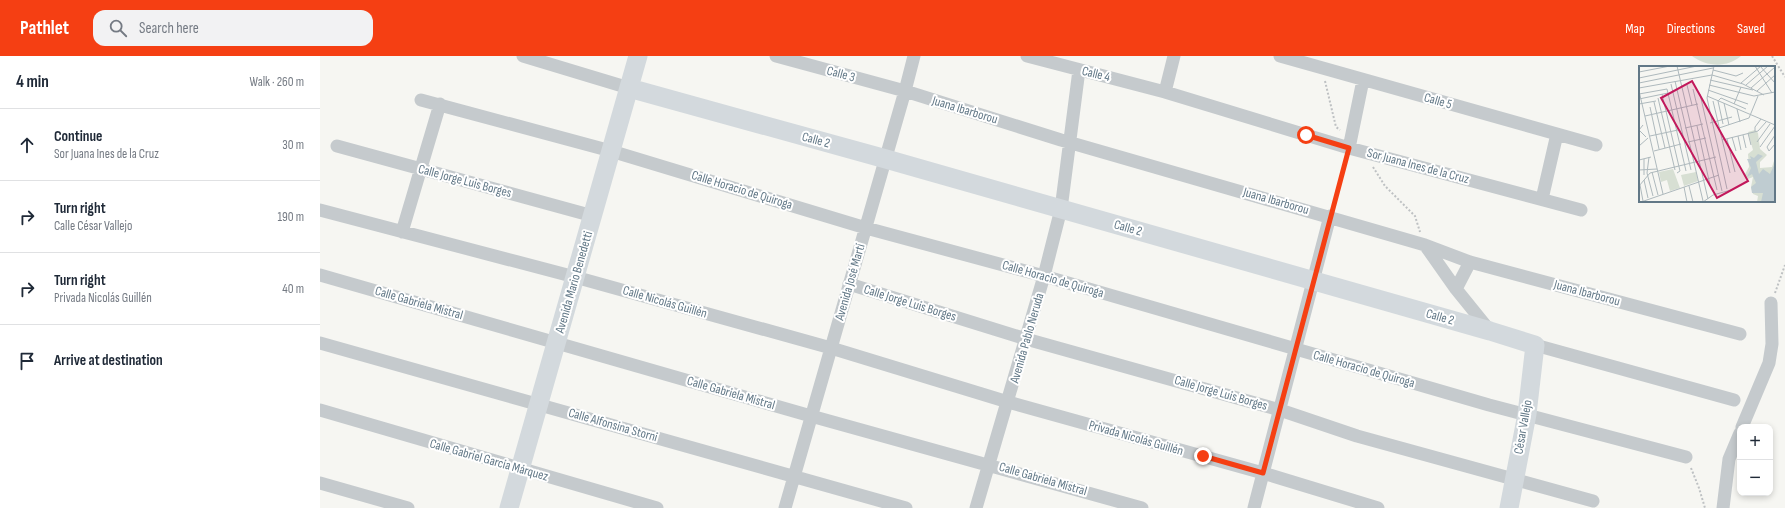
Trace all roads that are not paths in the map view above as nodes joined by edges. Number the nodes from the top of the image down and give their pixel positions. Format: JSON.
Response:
{"nodes":[{"id":1,"x":523,"y":56,"type":"edge"},
{"id":2,"x":638,"y":56,"type":"edge"},
{"id":3,"x":776,"y":56,"type":"edge"},
{"id":4,"x":914,"y":56,"type":"edge"},
{"id":5,"x":1027,"y":56,"type":"edge"},
{"id":6,"x":1174,"y":56,"type":"edge"},
{"id":7,"x":1280,"y":56,"type":"edge"},
{"id":8,"x":1079,"y":70,"type":"junction"},
{"id":9,"x":1363,"y":80,"type":"junction"},
{"id":10,"x":629,"y":88,"type":"junction"},
{"id":11,"x":905,"y":92,"type":"junction"},
{"id":12,"x":1165,"y":92,"type":"junction"},
{"id":13,"x":421,"y":100,"type":"dead end"},
{"id":14,"x":440,"y":104,"type":"junction"},
{"id":15,"x":1557,"y":134,"type":"junction"},
{"id":16,"x":1071,"y":143,"type":"junction"},
{"id":17,"x":1596,"y":145,"type":"dead end"},
{"id":18,"x":337,"y":146,"type":"dead end"},
{"id":19,"x":1349,"y":148,"type":"junction"},
{"id":20,"x":611,"y":151,"type":"junction"},
{"id":21,"x":886,"y":159,"type":"junction"},
{"id":22,"x":420,"y":169,"type":"junction"},
{"id":23,"x":1542,"y":199,"type":"junction"},
{"id":24,"x":1061,"y":209,"type":"junction"},
{"id":25,"x":1581,"y":210,"type":"dead end"},
{"id":26,"x":320,"y":211,"type":"edge"},
{"id":27,"x":592,"y":216,"type":"junction"},
{"id":28,"x":1330,"y":216,"type":"junction"},
{"id":29,"x":866,"y":228,"type":"junction"},
{"id":30,"x":402,"y":232,"type":"junction"},
{"id":31,"x":1425,"y":244,"type":"junction"},
{"id":32,"x":1470,"y":262,"type":"junction"},
{"id":33,"x":320,"y":275,"type":"edge"},
{"id":34,"x":1044,"y":276,"type":"junction"},
{"id":35,"x":575,"y":277,"type":"junction"},
{"id":36,"x":1314,"y":281,"type":"junction"},
{"id":37,"x":850,"y":284,"type":"junction"},
{"id":38,"x":1456,"y":289,"type":"junction"},
{"id":39,"x":1772,"y":304,"type":"road end"},
{"id":40,"x":1490,"y":331,"type":"junction"},
{"id":41,"x":1740,"y":334,"type":"dead end"},
{"id":42,"x":1026,"y":339,"type":"junction"},
{"id":43,"x":320,"y":343,"type":"edge"},
{"id":44,"x":556,"y":343,"type":"junction"},
{"id":45,"x":1535,"y":346,"type":"junction"},
{"id":46,"x":831,"y":348,"type":"junction"},
{"id":47,"x":1296,"y":350,"type":"junction"},
{"id":48,"x":1734,"y":400,"type":"dead end"},
{"id":49,"x":1008,"y":402,"type":"junction"},
{"id":50,"x":538,"y":404,"type":"junction"},
{"id":51,"x":320,"y":410,"type":"edge"},
{"id":52,"x":1280,"y":410,"type":"junction"},
{"id":53,"x":1527,"y":414,"type":"junction"},
{"id":54,"x":811,"y":416,"type":"junction"},
{"id":55,"x":1743,"y":424,"type":"edge"},
{"id":56,"x":1737,"y":439,"type":"edge"},
{"id":57,"x":1686,"y":457,"type":"road end"},
{"id":58,"x":989,"y":464,"type":"junction"},
{"id":59,"x":520,"y":470,"type":"junction"},
{"id":60,"x":1263,"y":473,"type":"junction"},
{"id":61,"x":794,"y":477,"type":"junction"},
{"id":62,"x":1514,"y":479,"type":"junction"},
{"id":63,"x":320,"y":483,"type":"edge"},
{"id":64,"x":1593,"y":501,"type":"dead end"},
{"id":65,"x":408,"y":508,"type":"edge"},
{"id":66,"x":509,"y":508,"type":"edge"},
{"id":67,"x":657,"y":508,"type":"edge"},
{"id":68,"x":785,"y":508,"type":"edge"},
{"id":69,"x":906,"y":508,"type":"edge"},
{"id":70,"x":976,"y":508,"type":"edge"},
{"id":71,"x":1142,"y":508,"type":"edge"},
{"id":72,"x":1254,"y":508,"type":"edge"},
{"id":73,"x":1378,"y":508,"type":"edge"},
{"id":74,"x":1509,"y":508,"type":"edge"},
{"id":75,"x":1723,"y":508,"type":"edge"}],
"edges":[{"from":1,"to":10,"type":"street","name":"Calle 2"},
{"from":2,"to":10,"type":"street","name":"Avenida Mario Benedetti"},
{"from":3,"to":11,"type":"street","name":"Calle 3"},
{"from":4,"to":11,"type":"street","name":"Avenida José Martí"},
{"from":5,"to":8,"type":"street","name":"Calle 4"},
{"from":6,"to":12,"type":"street"},
{"from":7,"to":9,"type":"street","name":"Calle 5"},
{"from":8,"to":12,"type":"street","name":"Calle 4"},
{"from":8,"to":16,"type":"street","name":"Avenida Pablo Neruda"},
{"from":9,"to":15,"type":"street","name":"Calle 5"},
{"from":9,"to":19,"type":"street"},
{"from":10,"to":20,"type":"street","name":"Avenida Mario Benedetti"},
{"from":10,"to":21,"type":"street","name":"Calle 2"},
{"from":11,"to":16,"type":"street","name":"Juana Ibarborou"},
{"from":11,"to":21,"type":"street","name":"Avenida José Martí"},
{"from":12,"to":19,"type":"street","name":"Sor Juana Ines de la Cruz"},
{"from":13,"to":14,"type":"street","name":"Calle Horacio de Quiroga"},
{"from":14,"to":20,"type":"street","name":"Calle Horacio de Quiroga"},
{"from":14,"to":22,"type":"street"},
{"from":15,"to":17,"type":"street","name":"Calle 5"},
{"from":15,"to":23,"type":"street"},
{"from":16,"to":24,"type":"street","name":"Avenida Pablo Neruda"},
{"from":16,"to":28,"type":"street","name":"Juana Ibarborou"},
{"from":18,"to":22,"type":"street","name":"Calle Jorge Luis Borges"},
{"from":19,"to":23,"type":"street","name":"Sor Juana Ines de la Cruz"},
{"from":20,"to":27,"type":"street","name":"Avenida Mario Benedetti"},
{"from":20,"to":29,"type":"street","name":"Calle Horacio de Quiroga"},
{"from":21,"to":24,"type":"street","name":"Calle 2"},
{"from":21,"to":29,"type":"street","name":"Avenida José Martí"},
{"from":22,"to":27,"type":"street","name":"Calle Jorge Luis Borges"},
{"from":22,"to":30,"type":"street"},
{"from":23,"to":25,"type":"street","name":"Sor Juana Ines de la Cruz"},
{"from":24,"to":34,"type":"street","name":"Avenida Pablo Neruda"},
{"from":24,"to":36,"type":"street","name":"Calle 2"},
{"from":26,"to":30,"type":"street","name":"Calle Nicolás Guillén"},
{"from":27,"to":35,"type":"street","name":"Avenida Mario Benedetti"},
{"from":28,"to":31,"type":"street","name":"Juana Ibarborou"},
{"from":28,"to":36,"type":"street"},
{"from":29,"to":34,"type":"street","name":"Calle Horacio de Quiroga"},
{"from":29,"to":37,"type":"street","name":"Avenida José Martí"},
{"from":30,"to":35,"type":"street","name":"Calle Nicolás Guillén"},
{"from":31,"to":32,"type":"street","name":"Juana Ibarborou"},
{"from":31,"to":38,"type":"street"},
{"from":32,"to":38,"type":"street"},
{"from":32,"to":41,"type":"street","name":"Juana Ibarborou"},
{"from":33,"to":44,"type":"street","name":"Calle Gabriela Mistral"},
{"from":34,"to":42,"type":"street","name":"Avenida Pablo Neruda"},
{"from":34,"to":47,"type":"street","name":"Calle Horacio de Quiroga"},
{"from":35,"to":44,"type":"street","name":"Avenida Mario Benedetti"},
{"from":35,"to":46,"type":"street","name":"Calle Nicolás Guillén"},
{"from":36,"to":40,"type":"street","name":"Calle 2"},
{"from":36,"to":47,"type":"street"},
{"from":37,"to":42,"type":"street","name":"Calle Jorge Luis Borges"},
{"from":37,"to":46,"type":"street","name":"Avenida José Martí"},
{"from":38,"to":40,"type":"street"},
{"from":39,"to":55,"type":"street"},
{"from":40,"to":45,"type":"street","name":"Calle 2"},
{"from":42,"to":49,"type":"street","name":"Avenida Pablo Neruda"},
{"from":42,"to":52,"type":"street","name":"Calle Jorge Luis Borges"},
{"from":43,"to":50,"type":"street","name":"Calle Alfonsina Storni"},
{"from":44,"to":50,"type":"street","name":"Avenida Mario Benedetti"},
{"from":44,"to":54,"type":"street","name":"Calle Gabriela Mistral"},
{"from":45,"to":48,"type":"street","name":"Calle 2"},
{"from":45,"to":53,"type":"street","name":"César Vallejo"},
{"from":46,"to":49,"type":"street","name":"Calle Nicolás Guillén"},
{"from":46,"to":54,"type":"street","name":"Avenida José Martí"},
{"from":47,"to":52,"type":"street"},
{"from":47,"to":53,"type":"street","name":"Calle Horacio de Quiroga"},
{"from":49,"to":58,"type":"street","name":"Avenida Pablo Neruda"},
{"from":49,"to":60,"type":"street","name":"Privada Nicolás Guillén"},
{"from":50,"to":59,"type":"street","name":"Avenida Mario Benedetti"},
{"from":50,"to":61,"type":"street","name":"Calle Alfonsina Storni"},
{"from":51,"to":59,"type":"street","name":"Calle Gabriel García Márquez"},
{"from":52,"to":60,"type":"street"},
{"from":52,"to":62,"type":"street","name":"Calle Jorge Luis Borges"},
{"from":53,"to":57,"type":"street","name":"Calle Horacio de Quiroga"},
{"from":53,"to":62,"type":"street","name":"César Vallejo"},
{"from":54,"to":58,"type":"street","name":"Calle Gabriela Mistral"},
{"from":54,"to":61,"type":"street","name":"Avenida José Martí"},
{"from":56,"to":75,"type":"street"},
{"from":58,"to":70,"type":"street","name":"Avenida Pablo Neruda"},
{"from":58,"to":71,"type":"street","name":"Calle Gabriela Mistral"},
{"from":59,"to":66,"type":"street","name":"Avenida Mario Benedetti"},
{"from":59,"to":67,"type":"street","name":"Calle Gabriel García Márquez"},
{"from":60,"to":72,"type":"street"},
{"from":60,"to":73,"type":"street","name":"Privada Nicolás Guillén"},
{"from":61,"to":68,"type":"street","name":"Avenida José Martí"},
{"from":61,"to":69,"type":"street","name":"Calle Alfonsina Storni"},
{"from":62,"to":64,"type":"street","name":"Calle Jorge Luis Borges"},
{"from":62,"to":74,"type":"street","name":"César Vallejo"},
{"from":63,"to":65,"type":"street"}]}
